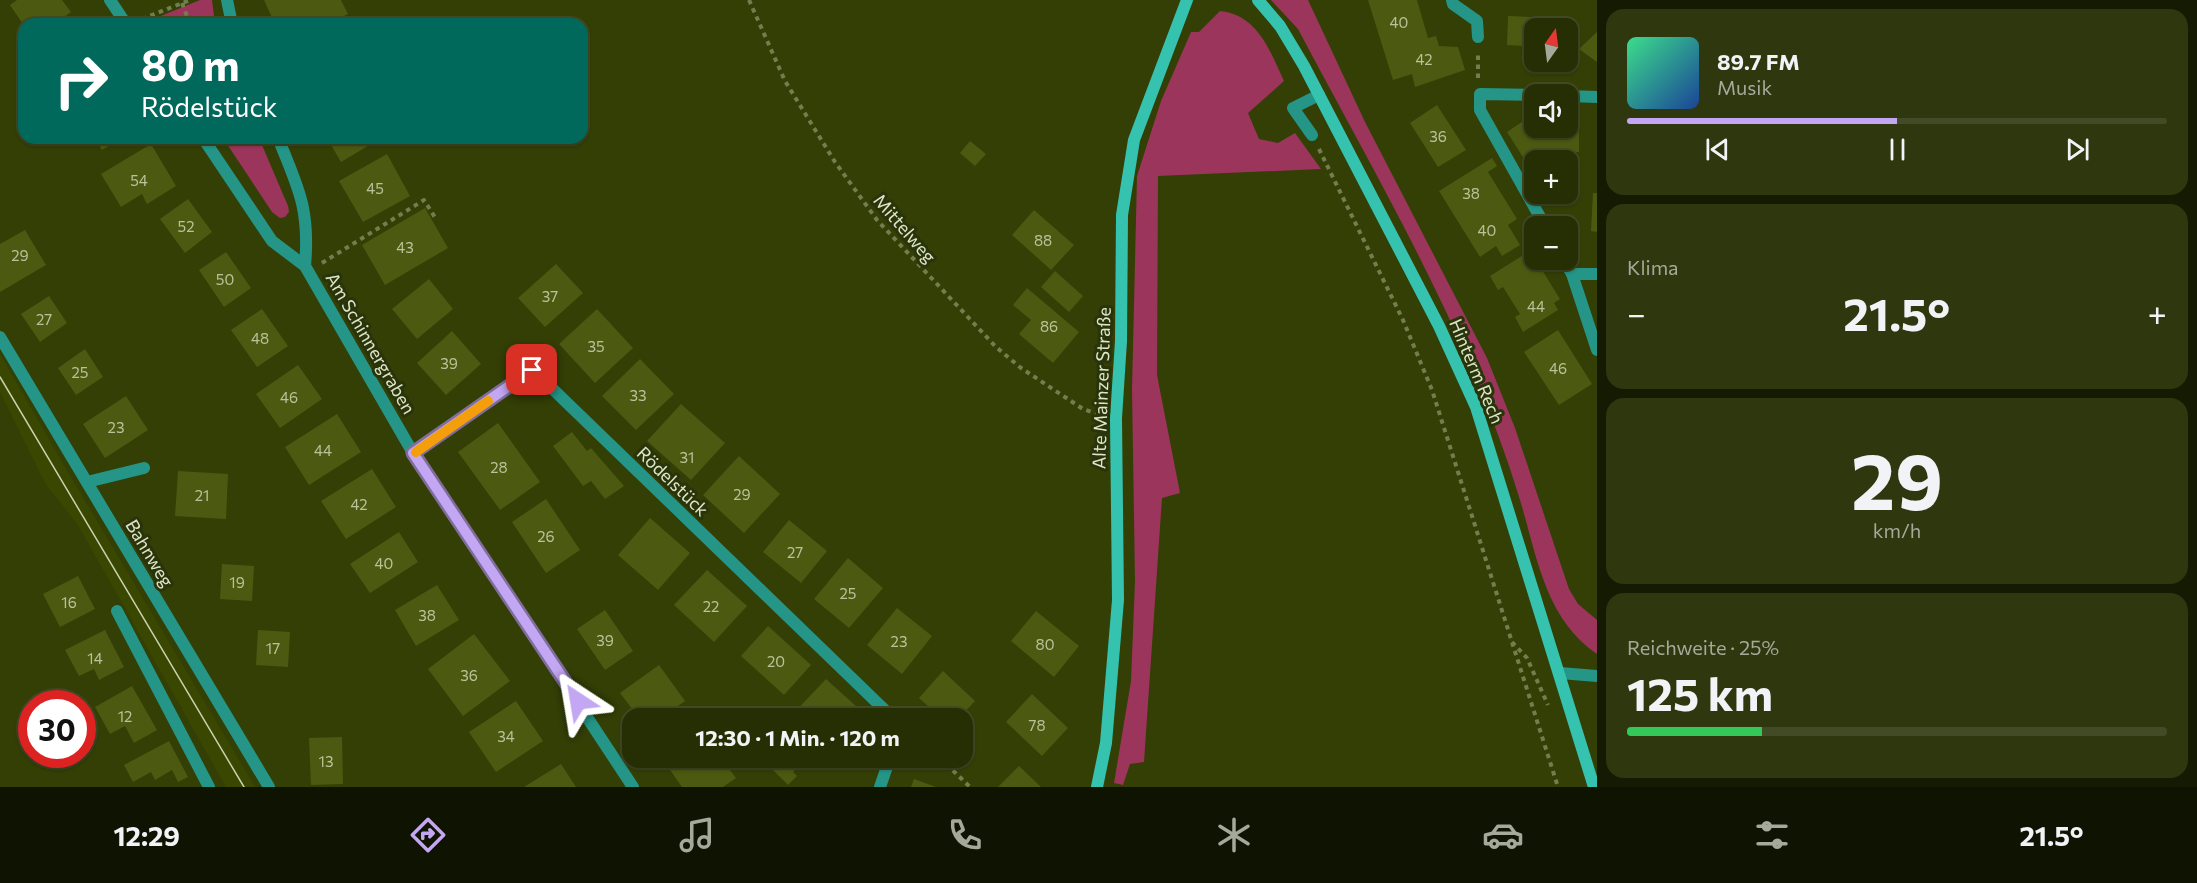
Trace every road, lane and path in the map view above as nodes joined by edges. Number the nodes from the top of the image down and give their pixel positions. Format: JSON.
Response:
{"nodes":[{"id":1,"x":110,"y":0,"type":"edge"},
{"id":2,"x":190,"y":0,"type":"edge"},
{"id":3,"x":227,"y":0,"type":"edge"},
{"id":4,"x":749,"y":0,"type":"edge"},
{"id":5,"x":1187,"y":0,"type":"edge"},
{"id":6,"x":1258,"y":0,"type":"edge"},
{"id":7,"x":1452,"y":0,"type":"edge"},
{"id":8,"x":182,"y":3,"type":"junction"},
{"id":9,"x":122,"y":18,"type":"edge"},
{"id":10,"x":145,"y":18,"type":"edge"},
{"id":11,"x":188,"y":18,"type":"edge"},
{"id":12,"x":231,"y":18,"type":"edge"},
{"id":13,"x":1478,"y":42,"type":"joint"},
{"id":14,"x":1480,"y":94,"type":"junction"},
{"id":15,"x":1319,"y":95,"type":"junction"},
{"id":16,"x":1524,"y":95,"type":"edge"},
{"id":17,"x":1578,"y":97,"type":"edge"},
{"id":18,"x":1597,"y":98,"type":"edge"},
{"id":19,"x":1312,"y":135,"type":"joint"},
{"id":20,"x":207,"y":144,"type":"edge"},
{"id":21,"x":280,"y":144,"type":"edge"},
{"id":22,"x":1539,"y":216,"type":"edge"},
{"id":23,"x":436,"y":219,"type":"dead end"},
{"id":24,"x":307,"y":268,"type":"junction"},
{"id":25,"x":1570,"y":270,"type":"edge"},
{"id":26,"x":1572,"y":274,"type":"junction"},
{"id":27,"x":1597,"y":274,"type":"edge"},
{"id":28,"x":0,"y":336,"type":"edge"},
{"id":29,"x":1597,"y":350,"type":"edge"},
{"id":30,"x":1104,"y":417,"type":"dead end"},
{"id":31,"x":413,"y":453,"type":"junction"},
{"id":32,"x":144,"y":468,"type":"dead end"},
{"id":33,"x":87,"y":482,"type":"junction"},
{"id":34,"x":117,"y":610,"type":"dead end"},
{"id":35,"x":1511,"y":642,"type":"junction"},
{"id":36,"x":1560,"y":673,"type":"junction"},
{"id":37,"x":1597,"y":676,"type":"edge"},
{"id":38,"x":883,"y":708,"type":"edge"},
{"id":39,"x":1551,"y":712,"type":"dead end"},
{"id":40,"x":887,"y":768,"type":"edge"},
{"id":41,"x":950,"y":768,"type":"edge"},
{"id":42,"x":208,"y":787,"type":"edge"},
{"id":43,"x":269,"y":787,"type":"edge"},
{"id":44,"x":633,"y":787,"type":"edge"},
{"id":45,"x":880,"y":787,"type":"edge"},
{"id":46,"x":970,"y":787,"type":"edge"},
{"id":47,"x":1097,"y":787,"type":"edge"},
{"id":48,"x":1558,"y":787,"type":"edge"},
{"id":49,"x":1594,"y":787,"type":"edge"}],
"edges":[{"from":1,"to":9,"type":"street"},
{"from":2,"to":8,"type":"path"},
{"from":3,"to":12,"type":"street"},
{"from":4,"to":30,"type":"path","name":"Mittelweg"},
{"from":5,"to":47,"type":"street","name":"Alte Mainzer Straße"},
{"from":6,"to":15,"type":"street","name":"Hinterm Rech"},
{"from":7,"to":13,"type":"street"},
{"from":8,"to":10,"type":"path"},
{"from":8,"to":11,"type":"path"},
{"from":13,"to":14,"type":"path"},
{"from":14,"to":16,"type":"street"},
{"from":14,"to":22,"type":"street"},
{"from":15,"to":19,"type":"street"},
{"from":15,"to":36,"type":"street","name":"Hinterm Rech"},
{"from":17,"to":18,"type":"street"},
{"from":19,"to":35,"type":"path"},
{"from":20,"to":24,"type":"street","name":"Am Schinnergraben"},
{"from":21,"to":24,"type":"street"},
{"from":23,"to":24,"type":"path"},
{"from":24,"to":31,"type":"street","name":"Am Schinnergraben"},
{"from":25,"to":26,"type":"street"},
{"from":26,"to":27,"type":"street"},
{"from":26,"to":29,"type":"street"},
{"from":28,"to":33,"type":"street","name":"Bahnweg"},
{"from":31,"to":38,"type":"street","name":"Rödelstück"},
{"from":31,"to":44,"type":"street","name":"Am Schinnergraben"},
{"from":32,"to":33,"type":"street"},
{"from":33,"to":43,"type":"street","name":"Bahnweg"},
{"from":34,"to":42,"type":"street"},
{"from":35,"to":39,"type":"path"},
{"from":35,"to":48,"type":"path"},
{"from":36,"to":37,"type":"street"},
{"from":36,"to":49,"type":"street","name":"Hinterm Rech"},
{"from":40,"to":45,"type":"street"},
{"from":41,"to":46,"type":"path"}]}
